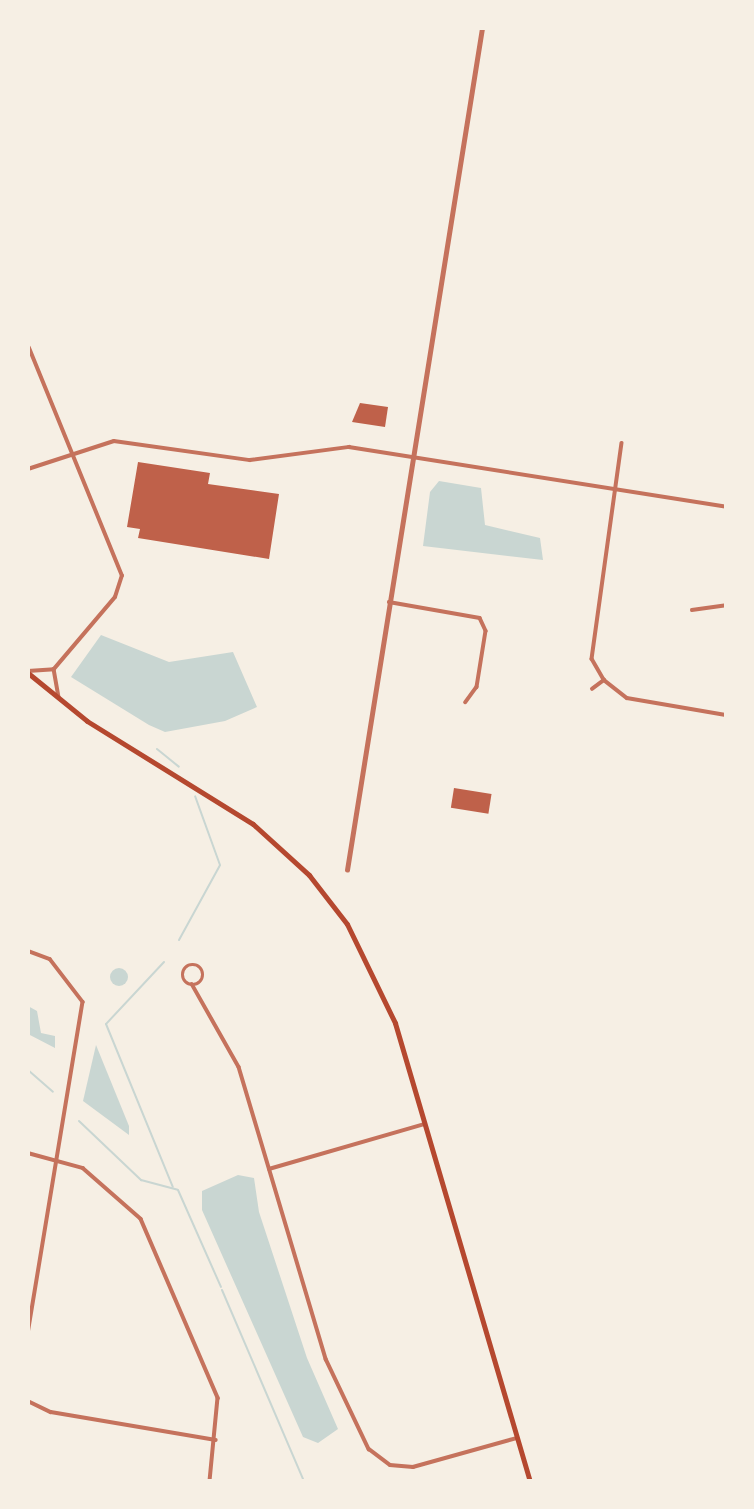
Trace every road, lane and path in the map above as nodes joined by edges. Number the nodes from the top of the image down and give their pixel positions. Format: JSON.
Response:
{"nodes":[{"id":1,"x":482,"y":28,"type":"edge"},
{"id":2,"x":29,"y":348,"type":"edge"},
{"id":3,"x":622,"y":443,"type":"dead end"},
{"id":4,"x":74,"y":450,"type":"junction"},
{"id":5,"x":412,"y":457,"type":"junction"},
{"id":6,"x":28,"y":469,"type":"edge"},
{"id":7,"x":614,"y":489,"type":"junction"},
{"id":8,"x":726,"y":507,"type":"edge"},
{"id":9,"x":389,"y":601,"type":"junction"},
{"id":10,"x":726,"y":605,"type":"edge"},
{"id":11,"x":692,"y":610,"type":"dead end"},
{"id":12,"x":54,"y":669,"type":"junction"},
{"id":13,"x":28,"y":672,"type":"edge"},
{"id":14,"x":604,"y":680,"type":"junction"},
{"id":15,"x":593,"y":689,"type":"dead end"},
{"id":16,"x":60,"y":701,"type":"junction"},
{"id":17,"x":466,"y":702,"type":"dead end"},
{"id":18,"x":726,"y":715,"type":"edge"},
{"id":19,"x":347,"y":870,"type":"dead end"},
{"id":20,"x":28,"y":951,"type":"edge"},
{"id":21,"x":192,"y":984,"type":"junction"},
{"id":22,"x":426,"y":1124,"type":"junction"},
{"id":23,"x":28,"y":1153,"type":"edge"},
{"id":24,"x":58,"y":1158,"type":"junction"},
{"id":25,"x":269,"y":1169,"type":"junction"},
{"id":26,"x":28,"y":1334,"type":"edge"},
{"id":27,"x":28,"y":1401,"type":"edge"},
{"id":28,"x":517,"y":1438,"type":"junction"},
{"id":29,"x":217,"y":1440,"type":"junction"},
{"id":30,"x":210,"y":1481,"type":"edge"},
{"id":31,"x":530,"y":1481,"type":"edge"}],
"edges":[{"from":1,"to":5,"type":"street"},
{"from":2,"to":4,"type":"street"},
{"from":3,"to":7,"type":"street"},
{"from":4,"to":5,"type":"street"},
{"from":4,"to":6,"type":"street"},
{"from":4,"to":12,"type":"street"},
{"from":5,"to":7,"type":"street"},
{"from":5,"to":9,"type":"street"},
{"from":7,"to":8,"type":"street"},
{"from":7,"to":14,"type":"street"},
{"from":9,"to":17,"type":"street"},
{"from":9,"to":19,"type":"street"},
{"from":10,"to":11,"type":"street"},
{"from":12,"to":13,"type":"street"},
{"from":12,"to":16,"type":"street"},
{"from":13,"to":16,"type":"main road"},
{"from":14,"to":15,"type":"street"},
{"from":14,"to":18,"type":"street"},
{"from":16,"to":22,"type":"main road"},
{"from":20,"to":24,"type":"street"},
{"from":21,"to":21,"type":"street"},
{"from":21,"to":25,"type":"street"},
{"from":22,"to":25,"type":"street"},
{"from":22,"to":28,"type":"main road"},
{"from":23,"to":24,"type":"street"},
{"from":24,"to":26,"type":"street"},
{"from":24,"to":29,"type":"street"},
{"from":25,"to":28,"type":"street"},
{"from":27,"to":29,"type":"street"},
{"from":28,"to":31,"type":"main road"},
{"from":29,"to":30,"type":"street"}]}
